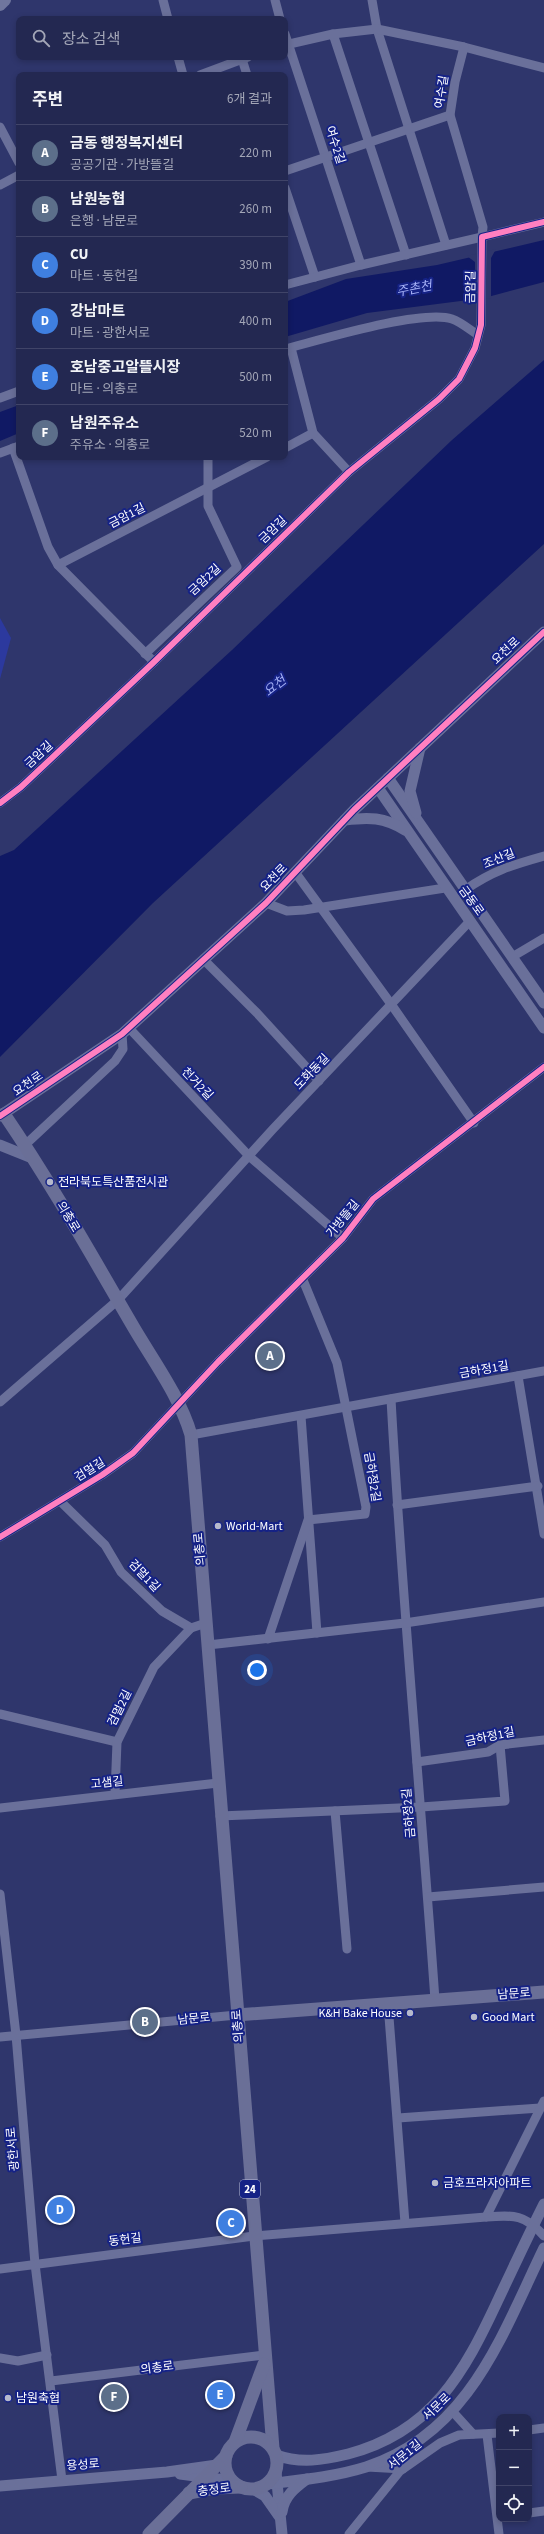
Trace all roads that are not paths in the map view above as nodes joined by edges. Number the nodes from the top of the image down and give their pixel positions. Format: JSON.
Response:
{"nodes":[{"id":1,"x":5,"y":0,"type":"edge"},
{"id":2,"x":163,"y":0,"type":"edge"},
{"id":3,"x":275,"y":0,"type":"edge"},
{"id":4,"x":372,"y":0,"type":"edge"},
{"id":5,"x":0,"y":5,"type":"edge"},
{"id":6,"x":167,"y":16,"type":"edge"},
{"id":7,"x":279,"y":16,"type":"edge"},
{"id":8,"x":377,"y":29,"type":"junction"},
{"id":9,"x":334,"y":34,"type":"junction"},
{"id":10,"x":288,"y":45,"type":"edge"},
{"id":11,"x":464,"y":47,"type":"junction"},
{"id":12,"x":288,"y":48,"type":"edge"},
{"id":13,"x":179,"y":60,"type":"edge"},
{"id":14,"x":240,"y":60,"type":"edge"},
{"id":15,"x":245,"y":60,"type":"edge"},
{"id":16,"x":544,"y":68,"type":"edge"},
{"id":17,"x":182,"y":72,"type":"edge"},
{"id":18,"x":208,"y":72,"type":"edge"},
{"id":19,"x":247,"y":72,"type":"edge"},
{"id":20,"x":450,"y":115,"type":"junction"},
{"id":21,"x":0,"y":127,"type":"edge"},
{"id":22,"x":408,"y":129,"type":"junction"},
{"id":23,"x":368,"y":143,"type":"junction"},
{"id":24,"x":16,"y":157,"type":"edge"},
{"id":25,"x":326,"y":157,"type":"junction"},
{"id":26,"x":288,"y":170,"type":"edge"},
{"id":27,"x":16,"y":177,"type":"edge"},
{"id":28,"x":0,"y":185,"type":"edge"},
{"id":29,"x":288,"y":197,"type":"edge"},
{"id":30,"x":544,"y":222,"type":"edge"},
{"id":31,"x":483,"y":226,"type":"joint"},
{"id":32,"x":482,"y":237,"type":"junction"},
{"id":33,"x":446,"y":246,"type":"junction"},
{"id":34,"x":406,"y":255,"type":"junction"},
{"id":35,"x":361,"y":265,"type":"junction"},
{"id":36,"x":315,"y":277,"type":"junction"},
{"id":37,"x":288,"y":284,"type":"edge"},
{"id":38,"x":478,"y":335,"type":"junction"},
{"id":39,"x":288,"y":349,"type":"edge"},
{"id":40,"x":16,"y":392,"type":"edge"},
{"id":41,"x":0,"y":398,"type":"edge"},
{"id":42,"x":313,"y":433,"type":"junction"},
{"id":43,"x":288,"y":446,"type":"edge"},
{"id":44,"x":16,"y":447,"type":"edge"},
{"id":45,"x":0,"y":453,"type":"edge"},
{"id":46,"x":20,"y":460,"type":"edge"},
{"id":47,"x":208,"y":460,"type":"edge"},
{"id":48,"x":261,"y":460,"type":"edge"},
{"id":49,"x":349,"y":472,"type":"junction"},
{"id":50,"x":208,"y":488,"type":"junction"},
{"id":51,"x":58,"y":565,"type":"junction"},
{"id":52,"x":544,"y":632,"type":"edge"},
{"id":53,"x":145,"y":654,"type":"junction"},
{"id":54,"x":154,"y":662,"type":"junction"},
{"id":55,"x":420,"y":748,"type":"junction"},
{"id":56,"x":388,"y":778,"type":"junction"},
{"id":57,"x":378,"y":788,"type":"junction"},
{"id":58,"x":0,"y":803,"type":"edge"},
{"id":59,"x":345,"y":820,"type":"junction"},
{"id":60,"x":420,"y":824,"type":"junction"},
{"id":61,"x":408,"y":832,"type":"junction"},
{"id":62,"x":544,"y":856,"type":"edge"},
{"id":63,"x":295,"y":872,"type":"junction"},
{"id":64,"x":445,"y":888,"type":"junction"},
{"id":65,"x":465,"y":890,"type":"junction"},
{"id":66,"x":266,"y":903,"type":"junction"},
{"id":67,"x":320,"y":908,"type":"junction"},
{"id":68,"x":470,"y":921,"type":"junction"},
{"id":69,"x":544,"y":938,"type":"edge"},
{"id":70,"x":512,"y":957,"type":"junction"},
{"id":71,"x":204,"y":960,"type":"junction"},
{"id":72,"x":544,"y":1003,"type":"edge"},
{"id":73,"x":391,"y":1004,"type":"junction"},
{"id":74,"x":544,"y":1028,"type":"edge"},
{"id":75,"x":126,"y":1031,"type":"junction"},
{"id":76,"x":544,"y":1068,"type":"edge"},
{"id":77,"x":320,"y":1082,"type":"junction"},
{"id":78,"x":2,"y":1115,"type":"edge"},
{"id":79,"x":474,"y":1123,"type":"junction"},
{"id":80,"x":0,"y":1145,"type":"edge"},
{"id":81,"x":25,"y":1145,"type":"junction"},
{"id":82,"x":249,"y":1156,"type":"junction"},
{"id":83,"x":32,"y":1158,"type":"junction"},
{"id":84,"x":344,"y":1238,"type":"junction"},
{"id":85,"x":303,"y":1280,"type":"junction"},
{"id":86,"x":118,"y":1300,"type":"junction"},
{"id":87,"x":544,"y":1371,"type":"edge"},
{"id":88,"x":518,"y":1376,"type":"junction"},
{"id":89,"x":391,"y":1399,"type":"junction"},
{"id":90,"x":0,"y":1402,"type":"edge"},
{"id":91,"x":179,"y":1405,"type":"junction"},
{"id":92,"x":347,"y":1407,"type":"junction"},
{"id":93,"x":301,"y":1416,"type":"junction"},
{"id":94,"x":191,"y":1435,"type":"junction"},
{"id":95,"x":538,"y":1486,"type":"junction"},
{"id":96,"x":60,"y":1501,"type":"junction"},
{"id":97,"x":396,"y":1505,"type":"junction"},
{"id":98,"x":308,"y":1520,"type":"junction"},
{"id":99,"x":544,"y":1534,"type":"edge"},
{"id":100,"x":0,"y":1537,"type":"edge"},
{"id":101,"x":544,"y":1602,"type":"edge"},
{"id":102,"x":206,"y":1623,"type":"junction"},
{"id":103,"x":405,"y":1623,"type":"junction"},
{"id":104,"x":191,"y":1628,"type":"junction"},
{"id":105,"x":317,"y":1633,"type":"junction"},
{"id":106,"x":268,"y":1639,"type":"junction"},
{"id":107,"x":208,"y":1645,"type":"junction"},
{"id":108,"x":0,"y":1714,"type":"edge"},
{"id":109,"x":544,"y":1740,"type":"edge"},
{"id":110,"x":117,"y":1742,"type":"junction"},
{"id":111,"x":500,"y":1745,"type":"junction"},
{"id":112,"x":417,"y":1762,"type":"junction"},
{"id":113,"x":218,"y":1783,"type":"junction"},
{"id":114,"x":115,"y":1794,"type":"junction"},
{"id":115,"x":422,"y":1807,"type":"junction"},
{"id":116,"x":0,"y":1808,"type":"edge"},
{"id":117,"x":335,"y":1811,"type":"junction"},
{"id":118,"x":220,"y":1816,"type":"junction"},
{"id":119,"x":544,"y":1887,"type":"edge"},
{"id":120,"x":0,"y":1894,"type":"edge"},
{"id":121,"x":428,"y":1897,"type":"junction"},
{"id":122,"x":347,"y":1949,"type":"dead end"},
{"id":123,"x":544,"y":1992,"type":"edge"},
{"id":124,"x":435,"y":2000,"type":"junction"},
{"id":125,"x":388,"y":2004,"type":"junction"},
{"id":126,"x":237,"y":2015,"type":"junction"},
{"id":127,"x":16,"y":2035,"type":"junction"},
{"id":128,"x":0,"y":2036,"type":"edge"},
{"id":129,"x":542,"y":2105,"type":"edge"},
{"id":130,"x":398,"y":2118,"type":"junction"},
{"id":131,"x":544,"y":2204,"type":"edge"},
{"id":132,"x":486,"y":2217,"type":"junction"},
{"id":133,"x":405,"y":2223,"type":"junction"},
{"id":134,"x":534,"y":2224,"type":"junction"},
{"id":135,"x":254,"y":2236,"type":"junction"},
{"id":136,"x":544,"y":2236,"type":"edge"},
{"id":137,"x":544,"y":2248,"type":"edge"},
{"id":138,"x":35,"y":2264,"type":"junction"},
{"id":139,"x":0,"y":2269,"type":"edge"},
{"id":140,"x":47,"y":2354,"type":"junction"},
{"id":141,"x":0,"y":2358,"type":"edge"},
{"id":142,"x":264,"y":2359,"type":"junction"},
{"id":143,"x":51,"y":2381,"type":"junction"},
{"id":144,"x":453,"y":2412,"type":"junction"},
{"id":145,"x":544,"y":2428,"type":"edge"},
{"id":146,"x":532,"y":2430,"type":"edge"},
{"id":147,"x":496,"y":2433,"type":"edge"},
{"id":148,"x":473,"y":2434,"type":"junction"},
{"id":149,"x":486,"y":2434,"type":"junction"},
{"id":150,"x":235,"y":2442,"type":"junction"},
{"id":151,"x":274,"y":2451,"type":"junction"},
{"id":152,"x":348,"y":2454,"type":"junction"},
{"id":153,"x":226,"y":2456,"type":"junction"},
{"id":154,"x":217,"y":2465,"type":"junction"},
{"id":155,"x":366,"y":2467,"type":"junction"},
{"id":156,"x":404,"y":2469,"type":"junction"},
{"id":157,"x":352,"y":2470,"type":"junction"},
{"id":158,"x":167,"y":2472,"type":"junction"},
{"id":159,"x":204,"y":2478,"type":"junction"},
{"id":160,"x":273,"y":2479,"type":"junction"},
{"id":161,"x":307,"y":2479,"type":"junction"},
{"id":162,"x":62,"y":2480,"type":"junction"},
{"id":163,"x":0,"y":2486,"type":"edge"},
{"id":164,"x":242,"y":2486,"type":"junction"},
{"id":165,"x":187,"y":2494,"type":"junction"},
{"id":166,"x":496,"y":2502,"type":"edge"},
{"id":167,"x":544,"y":2511,"type":"edge"},
{"id":168,"x":532,"y":2513,"type":"edge"},
{"id":169,"x":280,"y":2518,"type":"junction"},
{"id":170,"x":498,"y":2522,"type":"edge"},
{"id":171,"x":150,"y":2534,"type":"edge"},
{"id":172,"x":282,"y":2534,"type":"edge"},
{"id":173,"x":348,"y":2534,"type":"edge"},
{"id":174,"x":499,"y":2534,"type":"edge"}],
"edges":[{"from":1,"to":5,"type":"main road"},
{"from":2,"to":6,"type":"street"},
{"from":3,"to":7,"type":"street"},
{"from":4,"to":8,"type":"street"},
{"from":8,"to":9,"type":"street"},
{"from":8,"to":11,"type":"street"},
{"from":8,"to":22,"type":"street"},
{"from":9,"to":10,"type":"street"},
{"from":9,"to":23,"type":"street"},
{"from":11,"to":16,"type":"street"},
{"from":11,"to":20,"type":"street","name":"여수길"},
{"from":12,"to":25,"type":"street","name":"여수2길"},
{"from":13,"to":17,"type":"street"},
{"from":14,"to":18,"type":"street"},
{"from":15,"to":19,"type":"street"},
{"from":20,"to":22,"type":"street"},
{"from":20,"to":31,"type":"street","name":"여수길"},
{"from":21,"to":24,"type":"street"},
{"from":22,"to":23,"type":"street"},
{"from":22,"to":33,"type":"street"},
{"from":23,"to":25,"type":"street"},
{"from":23,"to":34,"type":"street"},
{"from":25,"to":26,"type":"street"},
{"from":25,"to":35,"type":"street","name":"여수2길"},
{"from":27,"to":28,"type":"street"},
{"from":29,"to":36,"type":"street"},
{"from":30,"to":32,"type":"street"},
{"from":31,"to":32,"type":"street","name":"금암길"},
{"from":32,"to":33,"type":"street"},
{"from":32,"to":38,"type":"street","name":"금암길"},
{"from":33,"to":34,"type":"street"},
{"from":34,"to":35,"type":"street"},
{"from":35,"to":36,"type":"street"},
{"from":36,"to":37,"type":"street"},
{"from":38,"to":39,"type":"street"},
{"from":38,"to":49,"type":"street","name":"금암길"},
{"from":39,"to":42,"type":"street"},
{"from":40,"to":41,"type":"street"},
{"from":42,"to":43,"type":"street"},
{"from":42,"to":49,"type":"street"},
{"from":44,"to":45,"type":"street"},
{"from":46,"to":51,"type":"street"},
{"from":47,"to":50,"type":"street","name":"금암2길"},
{"from":48,"to":50,"type":"street"},
{"from":49,"to":54,"type":"street","name":"금암길"},
{"from":50,"to":51,"type":"street","name":"금암1길"},
{"from":50,"to":53,"type":"street","name":"금암2길"},
{"from":51,"to":53,"type":"street"},
{"from":52,"to":55,"type":"street","name":"요천로"},
{"from":53,"to":54,"type":"street"},
{"from":54,"to":58,"type":"street","name":"금암길"},
{"from":55,"to":56,"type":"street","name":"요천로"},
{"from":55,"to":60,"type":"street"},
{"from":56,"to":57,"type":"street","name":"요천로"},
{"from":56,"to":60,"type":"street","name":"금동로"},
{"from":57,"to":59,"type":"street","name":"요천로"},
{"from":57,"to":61,"type":"street","name":"금동로"},
{"from":59,"to":61,"type":"street"},
{"from":59,"to":63,"type":"street","name":"요천로"},
{"from":60,"to":65,"type":"street","name":"금동로"},
{"from":61,"to":64,"type":"street","name":"금동로"},
{"from":62,"to":65,"type":"street","name":"조산길"},
{"from":63,"to":66,"type":"street","name":"요천로"},
{"from":63,"to":67,"type":"street"},
{"from":64,"to":67,"type":"street","name":"요천로"},
{"from":64,"to":68,"type":"street","name":"금동로"},
{"from":65,"to":70,"type":"street","name":"금동로"},
{"from":66,"to":67,"type":"street","name":"요천로"},
{"from":66,"to":71,"type":"street","name":"요천로"},
{"from":67,"to":73,"type":"street"},
{"from":68,"to":73,"type":"street","name":"도화동길"},
{"from":68,"to":74,"type":"street","name":"금동로"},
{"from":69,"to":70,"type":"street"},
{"from":70,"to":72,"type":"street","name":"금동로"},
{"from":71,"to":75,"type":"street","name":"요천로"},
{"from":71,"to":77,"type":"street"},
{"from":73,"to":77,"type":"street","name":"도화동길"},
{"from":73,"to":79,"type":"street"},
{"from":75,"to":78,"type":"street","name":"요천로"},
{"from":75,"to":81,"type":"street"},
{"from":75,"to":82,"type":"street","name":"천거2길"},
{"from":76,"to":79,"type":"street","name":"가방뜰길"},
{"from":77,"to":82,"type":"street","name":"도화동길"},
{"from":78,"to":81,"type":"main road","name":"의총로"},
{"from":79,"to":84,"type":"street","name":"가방뜰길"},
{"from":80,"to":83,"type":"street"},
{"from":81,"to":83,"type":"main road","name":"의총로"},
{"from":82,"to":84,"type":"street"},
{"from":82,"to":86,"type":"street","name":"도화동길"},
{"from":83,"to":86,"type":"main road","name":"의총로"},
{"from":84,"to":85,"type":"street","name":"가방뜰길"},
{"from":85,"to":91,"type":"street","name":"가방뜰길"},
{"from":85,"to":92,"type":"street"},
{"from":86,"to":90,"type":"street"},
{"from":86,"to":91,"type":"main road","name":"의총로"},
{"from":87,"to":88,"type":"street"},
{"from":88,"to":89,"type":"street","name":"금하정1길"},
{"from":88,"to":95,"type":"street","name":"금하정1길"},
{"from":89,"to":92,"type":"street"},
{"from":89,"to":97,"type":"street","name":"금하정2길"},
{"from":91,"to":94,"type":"main road","name":"의총로"},
{"from":91,"to":96,"type":"street","name":"검멀길"},
{"from":92,"to":93,"type":"street"},
{"from":92,"to":98,"type":"street","name":"금하정2길"},
{"from":93,"to":94,"type":"street"},
{"from":93,"to":98,"type":"street"},
{"from":94,"to":102,"type":"main road","name":"의총로"},
{"from":95,"to":97,"type":"street"},
{"from":95,"to":99,"type":"street","name":"금하정1길"},
{"from":96,"to":100,"type":"street","name":"검멀길"},
{"from":96,"to":104,"type":"street","name":"검멀1길"},
{"from":97,"to":103,"type":"street","name":"금하정2길"},
{"from":98,"to":105,"type":"street"},
{"from":98,"to":106,"type":"street"},
{"from":101,"to":103,"type":"street"},
{"from":102,"to":104,"type":"street"},
{"from":102,"to":107,"type":"main road","name":"의총로"},
{"from":103,"to":105,"type":"street"},
{"from":103,"to":112,"type":"street","name":"금하정2길"},
{"from":104,"to":110,"type":"street","name":"검멀2길"},
{"from":105,"to":106,"type":"street"},
{"from":106,"to":107,"type":"street"},
{"from":107,"to":113,"type":"main road","name":"의총로"},
{"from":108,"to":110,"type":"street","name":"검멀2길"},
{"from":109,"to":111,"type":"street","name":"금하정1길"},
{"from":110,"to":114,"type":"street"},
{"from":111,"to":112,"type":"street","name":"금하정1길"},
{"from":111,"to":115,"type":"street"},
{"from":112,"to":115,"type":"street","name":"금하정2길"},
{"from":113,"to":114,"type":"street","name":"고샘길"},
{"from":113,"to":118,"type":"main road","name":"의총로"},
{"from":114,"to":116,"type":"street","name":"고샘길"},
{"from":115,"to":117,"type":"street"},
{"from":115,"to":121,"type":"street","name":"금하정2길"},
{"from":117,"to":118,"type":"street"},
{"from":117,"to":122,"type":"street"},
{"from":118,"to":126,"type":"main road","name":"의총로"},
{"from":119,"to":121,"type":"street"},
{"from":120,"to":127,"type":"street","name":"광한서로"},
{"from":121,"to":124,"type":"street","name":"금하정2길"},
{"from":123,"to":124,"type":"main road","name":"남문로"},
{"from":124,"to":125,"type":"main road","name":"남문로"},
{"from":125,"to":126,"type":"main road","name":"남문로"},
{"from":125,"to":130,"type":"street"},
{"from":126,"to":127,"type":"street","name":"남문로"},
{"from":126,"to":135,"type":"main road","name":"의총로","number":"24"},
{"from":127,"to":128,"type":"street","name":"남문로"},
{"from":127,"to":138,"type":"street","name":"광한서로"},
{"from":129,"to":130,"type":"street"},
{"from":129,"to":132,"type":"street"},
{"from":130,"to":133,"type":"street"},
{"from":131,"to":134,"type":"street","name":"서문로"},
{"from":132,"to":133,"type":"street"},
{"from":132,"to":134,"type":"street"},
{"from":133,"to":135,"type":"street"},
{"from":134,"to":136,"type":"street"},
{"from":134,"to":152,"type":"street","name":"서문로"},
{"from":135,"to":138,"type":"street","name":"동헌길"},
{"from":135,"to":142,"type":"main road","name":"의총로","number":"24"},
{"from":137,"to":144,"type":"street","name":"서문로"},
{"from":138,"to":139,"type":"street","name":"동헌길"},
{"from":138,"to":140,"type":"street","name":"광한서로"},
{"from":140,"to":141,"type":"street"},
{"from":140,"to":143,"type":"street","name":"광한서로"},
{"from":142,"to":143,"type":"street","name":"의총로"},
{"from":142,"to":150,"type":"main road","number":"24"},
{"from":142,"to":151,"type":"main road","name":"의총로","number":"24"},
{"from":143,"to":162,"type":"street","name":"광한서로"},
{"from":144,"to":148,"type":"street"},
{"from":144,"to":155,"type":"street","name":"서문로"},
{"from":145,"to":146,"type":"street"},
{"from":147,"to":149,"type":"street","name":"서문1길"},
{"from":148,"to":149,"type":"street","name":"서문1길"},
{"from":148,"to":156,"type":"street","name":"서문1길"},
{"from":149,"to":166,"type":"street"},
{"from":150,"to":151,"type":"main road"},
{"from":150,"to":153,"type":"main road","number":"24"},
{"from":151,"to":152,"type":"street","name":"서문로"},
{"from":151,"to":160,"type":"main road","number":"24"},
{"from":152,"to":157,"type":"street"},
{"from":153,"to":154,"type":"main road","name":"충정로","number":"24"},
{"from":153,"to":164,"type":"main road"},
{"from":154,"to":158,"type":"street","name":"용성로"},
{"from":154,"to":159,"type":"main road","name":"충정로","number":"24"},
{"from":155,"to":156,"type":"street"},
{"from":155,"to":157,"type":"street","name":"서문로"},
{"from":156,"to":173,"type":"street","name":"서문1길"},
{"from":157,"to":161,"type":"street","name":"서문로"},
{"from":158,"to":159,"type":"street","name":"용성로"},
{"from":158,"to":162,"type":"street","name":"용성로"},
{"from":159,"to":164,"type":"street","name":"용성로"},
{"from":159,"to":165,"type":"main road","name":"충정로","number":"24"},
{"from":160,"to":161,"type":"street","name":"서문로"},
{"from":160,"to":164,"type":"main road"},
{"from":160,"to":169,"type":"street"},
{"from":161,"to":169,"type":"street"},
{"from":162,"to":163,"type":"street","name":"용성로"},
{"from":164,"to":165,"type":"main road","name":"충정로"},
{"from":164,"to":169,"type":"street"},
{"from":165,"to":171,"type":"main road","name":"충정로","number":"24"},
{"from":167,"to":168,"type":"street"},
{"from":169,"to":172,"type":"street"},
{"from":170,"to":174,"type":"street"}]}
